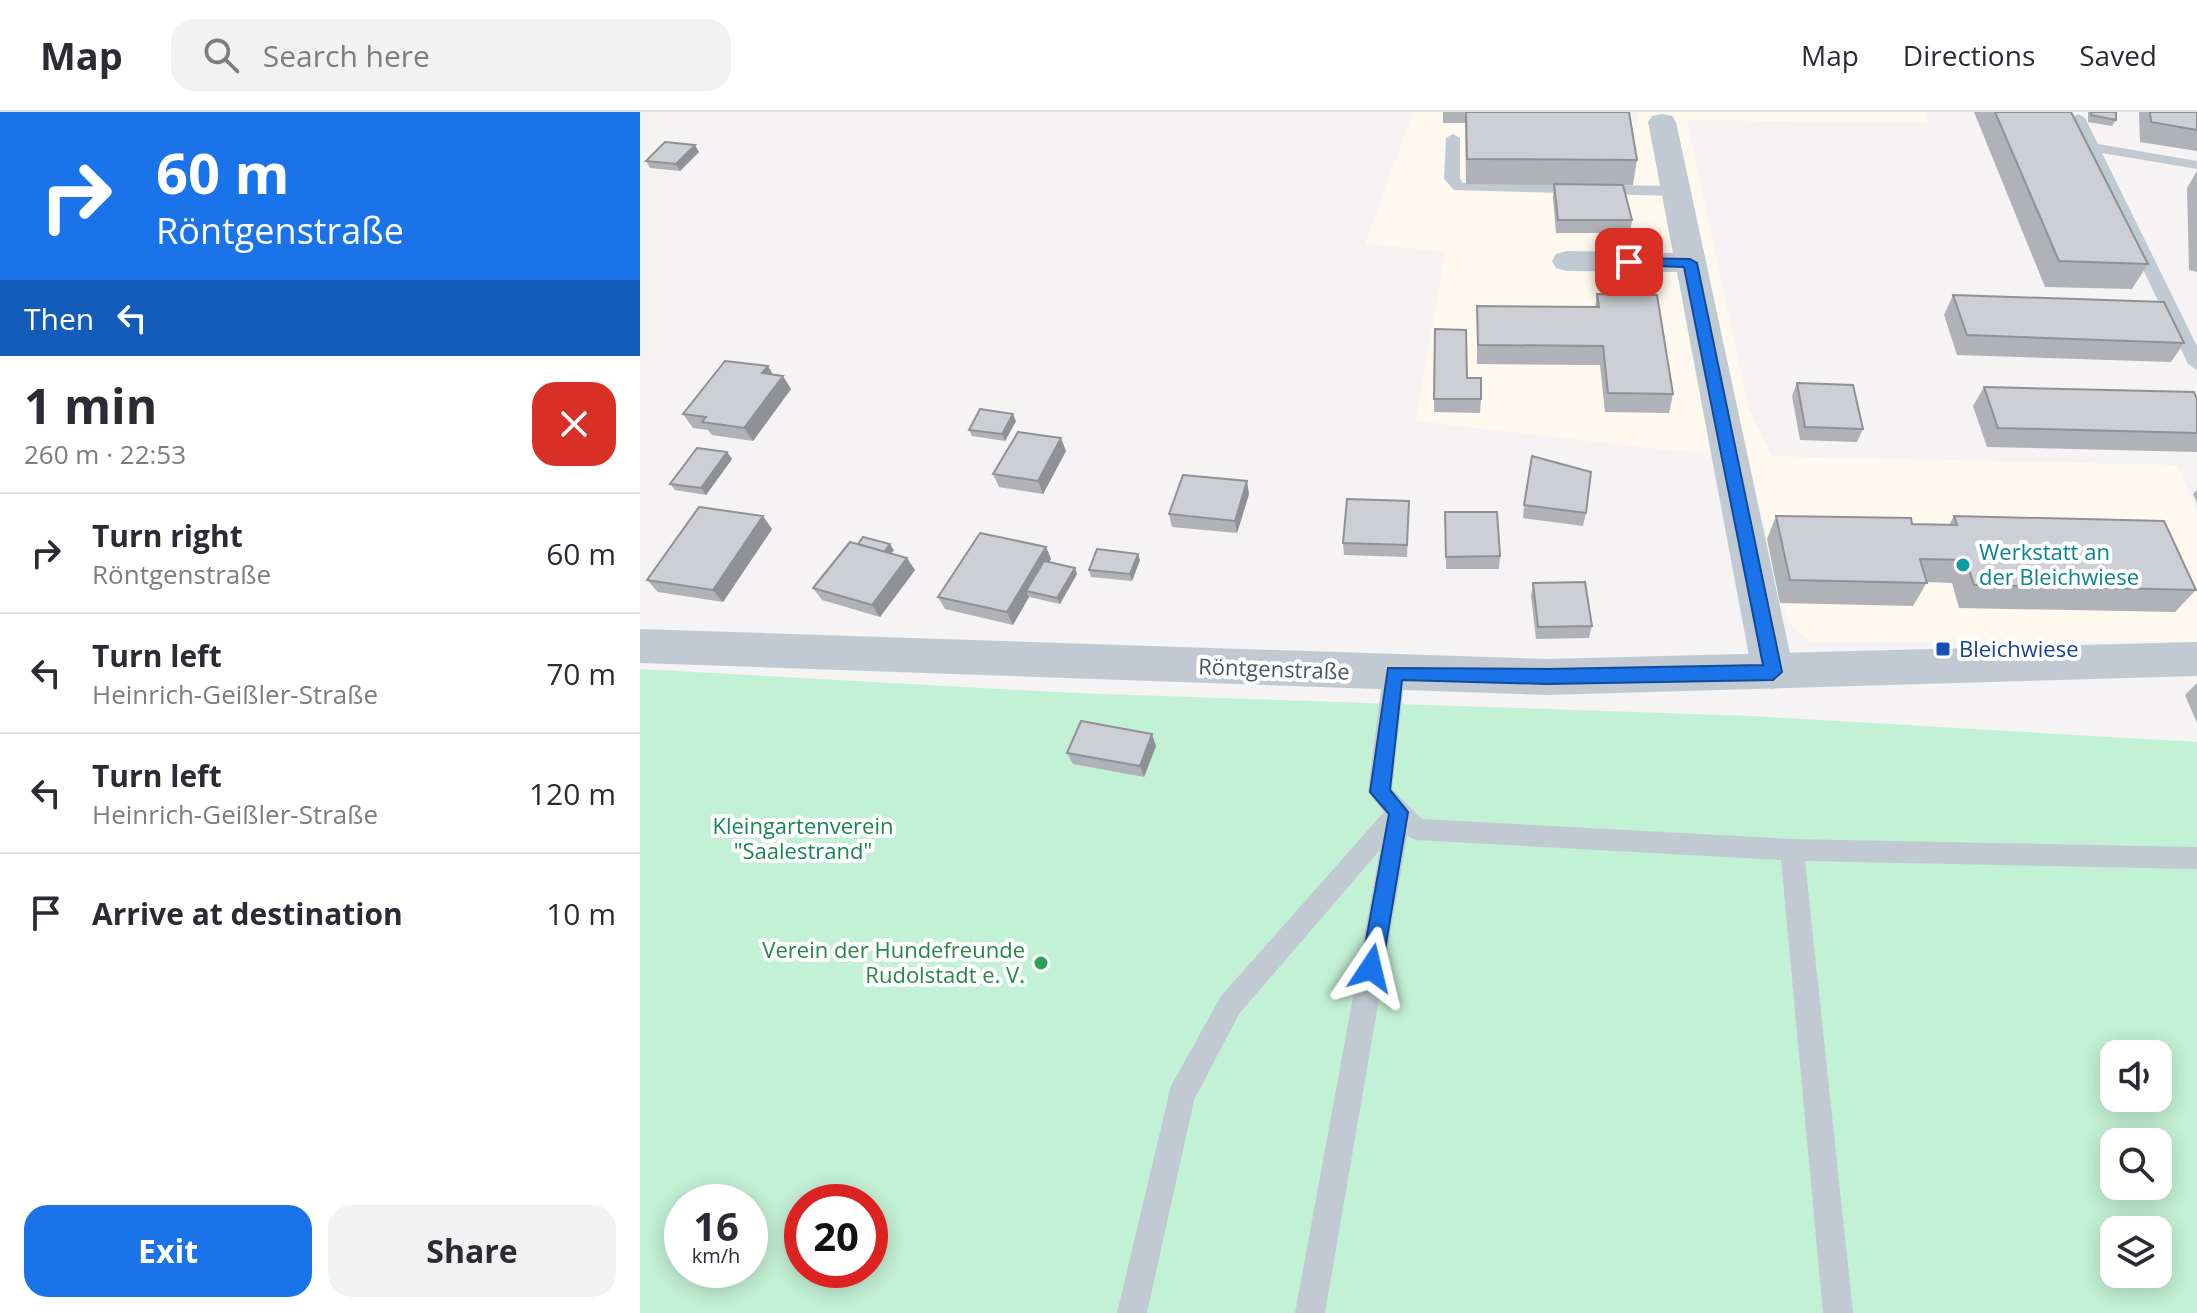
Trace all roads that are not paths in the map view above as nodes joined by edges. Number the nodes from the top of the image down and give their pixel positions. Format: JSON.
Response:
{"nodes":[{"id":1,"x":2078,"y":118,"type":"edge"},
{"id":2,"x":1662,"y":122,"type":"dead end"},
{"id":3,"x":1453,"y":138,"type":"dead end"},
{"id":4,"x":2092,"y":147,"type":"junction"},
{"id":5,"x":2197,"y":165,"type":"edge"},
{"id":6,"x":1676,"y":191,"type":"junction"},
{"id":7,"x":1567,"y":261,"type":"dead end"},
{"id":8,"x":1690,"y":263,"type":"junction"},
{"id":9,"x":2197,"y":364,"type":"edge"},
{"id":10,"x":640,"y":646,"type":"edge"},
{"id":11,"x":2197,"y":659,"type":"edge"},
{"id":12,"x":1773,"y":672,"type":"junction"},
{"id":13,"x":1394,"y":673,"type":"junction"},
{"id":14,"x":1399,"y":812,"type":"junction"},
{"id":15,"x":1792,"y":850,"type":"junction"},
{"id":16,"x":2197,"y":858,"type":"edge"},
{"id":17,"x":1132,"y":1313,"type":"edge"},
{"id":18,"x":1310,"y":1313,"type":"edge"},
{"id":19,"x":1838,"y":1313,"type":"edge"}],
"edges":[{"from":1,"to":4,"type":"lane"},
{"from":2,"to":6,"type":"street"},
{"from":3,"to":6,"type":"lane"},
{"from":4,"to":5,"type":"lane"},
{"from":4,"to":9,"type":"lane"},
{"from":6,"to":8,"type":"street"},
{"from":7,"to":8,"type":"street"},
{"from":8,"to":12,"type":"street"},
{"from":10,"to":13,"type":"street","name":"Röntgenstraße"},
{"from":11,"to":12,"type":"street","name":"Röntgenstraße"},
{"from":12,"to":13,"type":"street","name":"Röntgenstraße"},
{"from":13,"to":14,"type":"lane"},
{"from":14,"to":15,"type":"lane"},
{"from":14,"to":17,"type":"lane"},
{"from":14,"to":18,"type":"lane"},
{"from":15,"to":16,"type":"lane"},
{"from":15,"to":19,"type":"lane"}]}
